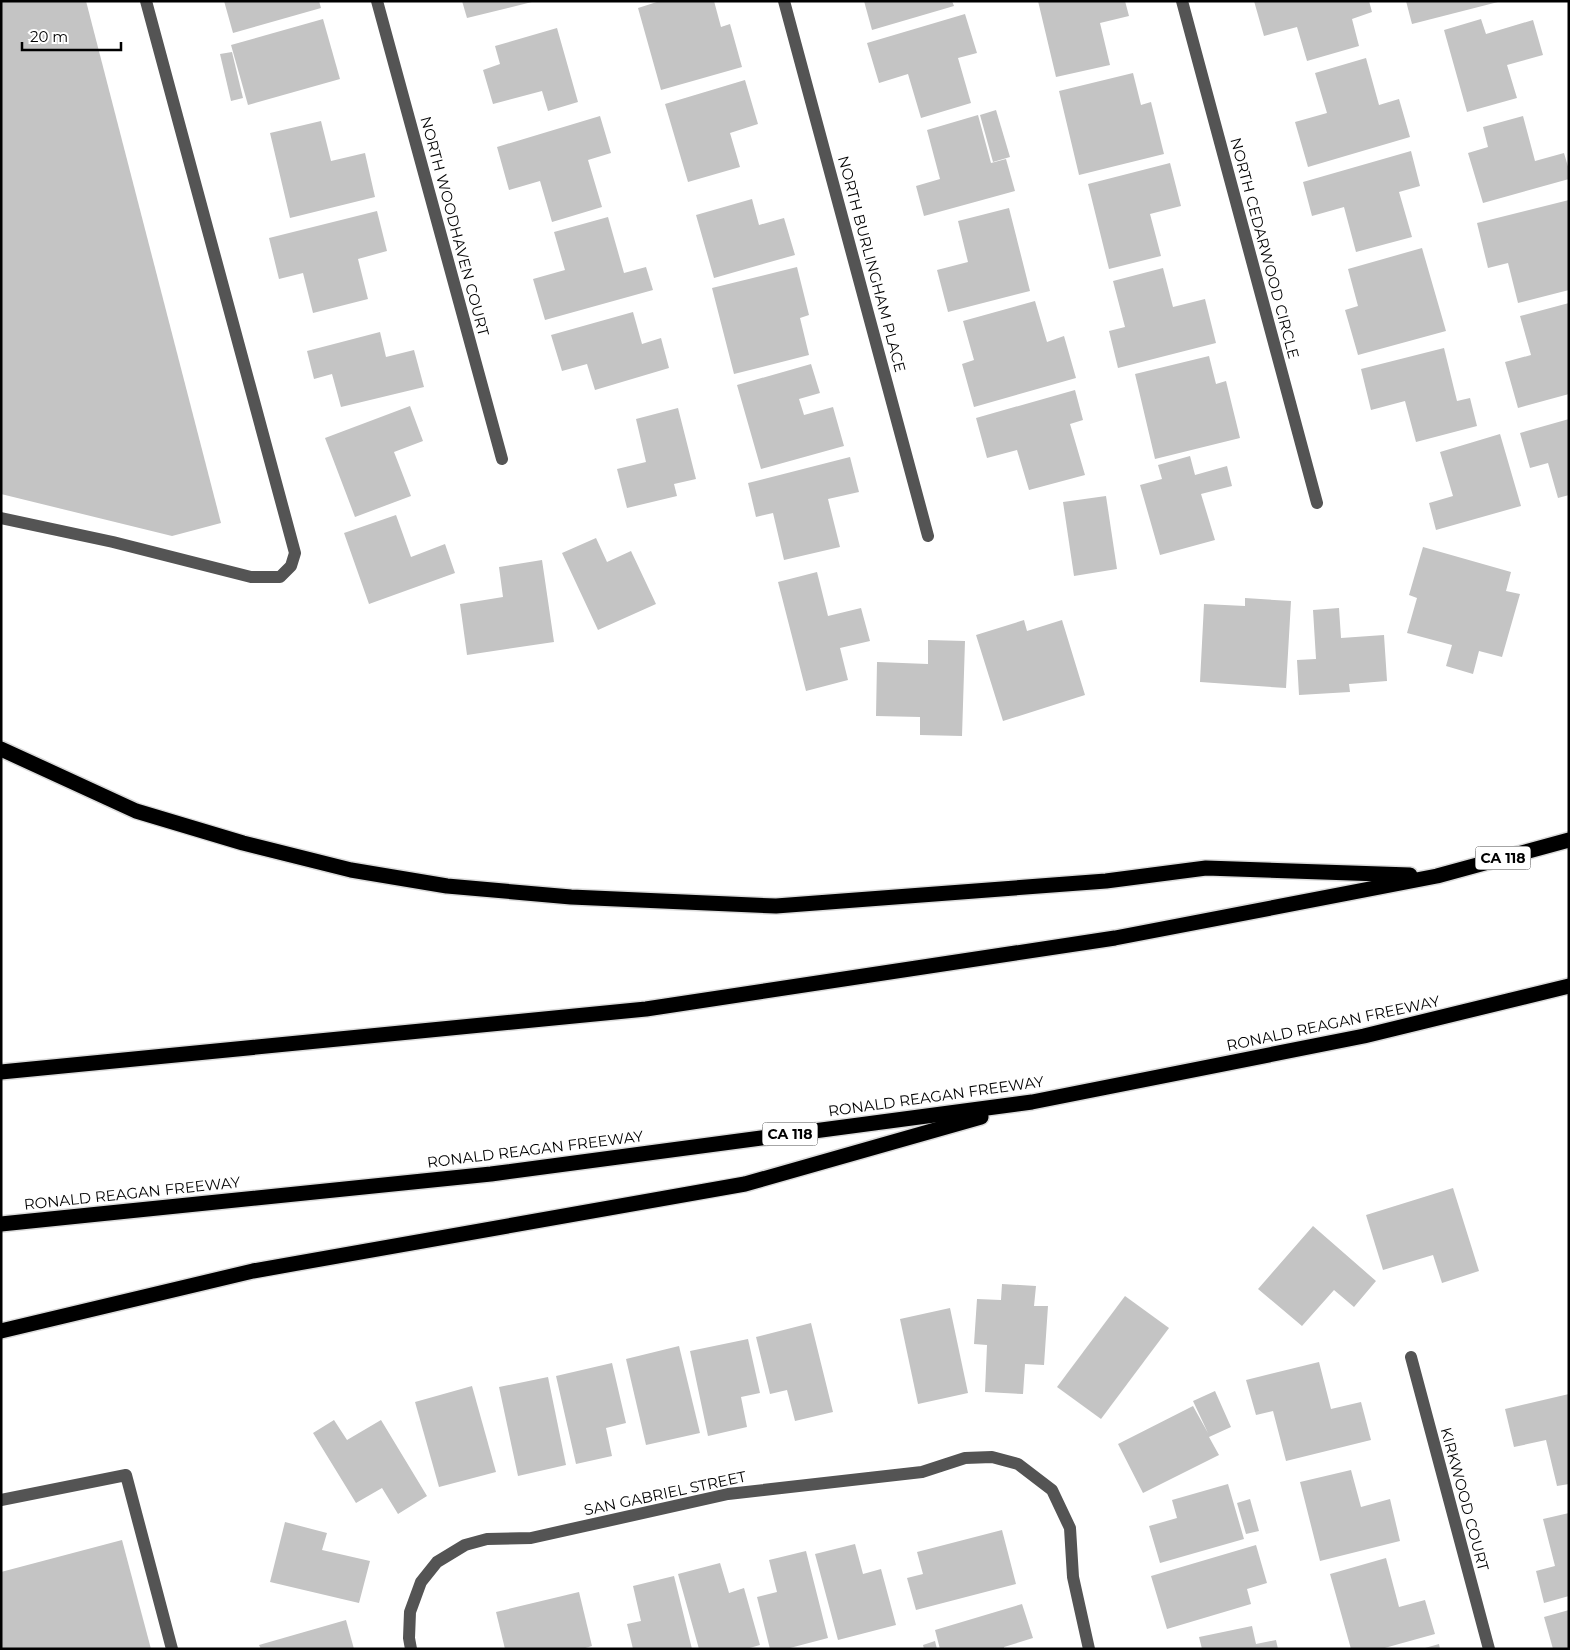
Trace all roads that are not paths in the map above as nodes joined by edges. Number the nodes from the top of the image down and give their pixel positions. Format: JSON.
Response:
{"nodes":[{"id":1,"x":146,"y":1,"type":"edge"},
{"id":2,"x":377,"y":1,"type":"edge"},
{"id":3,"x":784,"y":1,"type":"edge"},
{"id":4,"x":1182,"y":1,"type":"edge"},
{"id":5,"x":502,"y":459,"type":"dead end"},
{"id":6,"x":1317,"y":503,"type":"dead end"},
{"id":7,"x":1,"y":518,"type":"edge"},
{"id":8,"x":928,"y":536,"type":"dead end"},
{"id":9,"x":1,"y":748,"type":"edge"},
{"id":10,"x":1569,"y":840,"type":"edge"},
{"id":11,"x":1437,"y":876,"type":"junction"},
{"id":12,"x":1569,"y":986,"type":"edge"},
{"id":13,"x":1,"y":1072,"type":"edge"},
{"id":14,"x":1032,"y":1102,"type":"junction"},
{"id":15,"x":1,"y":1224,"type":"edge"},
{"id":16,"x":1,"y":1331,"type":"edge"},
{"id":17,"x":1410,"y":1357,"type":"dead end"},
{"id":18,"x":1,"y":1500,"type":"edge"},
{"id":19,"x":172,"y":1649,"type":"edge"},
{"id":20,"x":412,"y":1649,"type":"edge"},
{"id":21,"x":1090,"y":1649,"type":"edge"},
{"id":22,"x":1488,"y":1649,"type":"edge"}],
"edges":[{"from":1,"to":7,"type":"street"},
{"from":2,"to":5,"type":"street","name":"NORTH WOODHAVEN COURT"},
{"from":3,"to":8,"type":"street","name":"NORTH BURLINGHAM PLACE"},
{"from":4,"to":6,"type":"street","name":"NORTH CEDARWOOD CIRCLE"},
{"from":9,"to":11,"type":"highway"},
{"from":10,"to":11,"type":"highway","number":"CA 118"},
{"from":11,"to":13,"type":"highway","number":"CA 118"},
{"from":12,"to":14,"type":"highway","name":"RONALD REAGAN FREEWAY","number":"CA 118"},
{"from":14,"to":15,"type":"highway","name":"RONALD REAGAN FREEWAY","number":"CA 118"},
{"from":14,"to":16,"type":"highway"},
{"from":17,"to":22,"type":"street","name":"KIRKWOOD COURT"},
{"from":18,"to":19,"type":"street"},
{"from":20,"to":21,"type":"street","name":"SAN GABRIEL STREET"}]}
